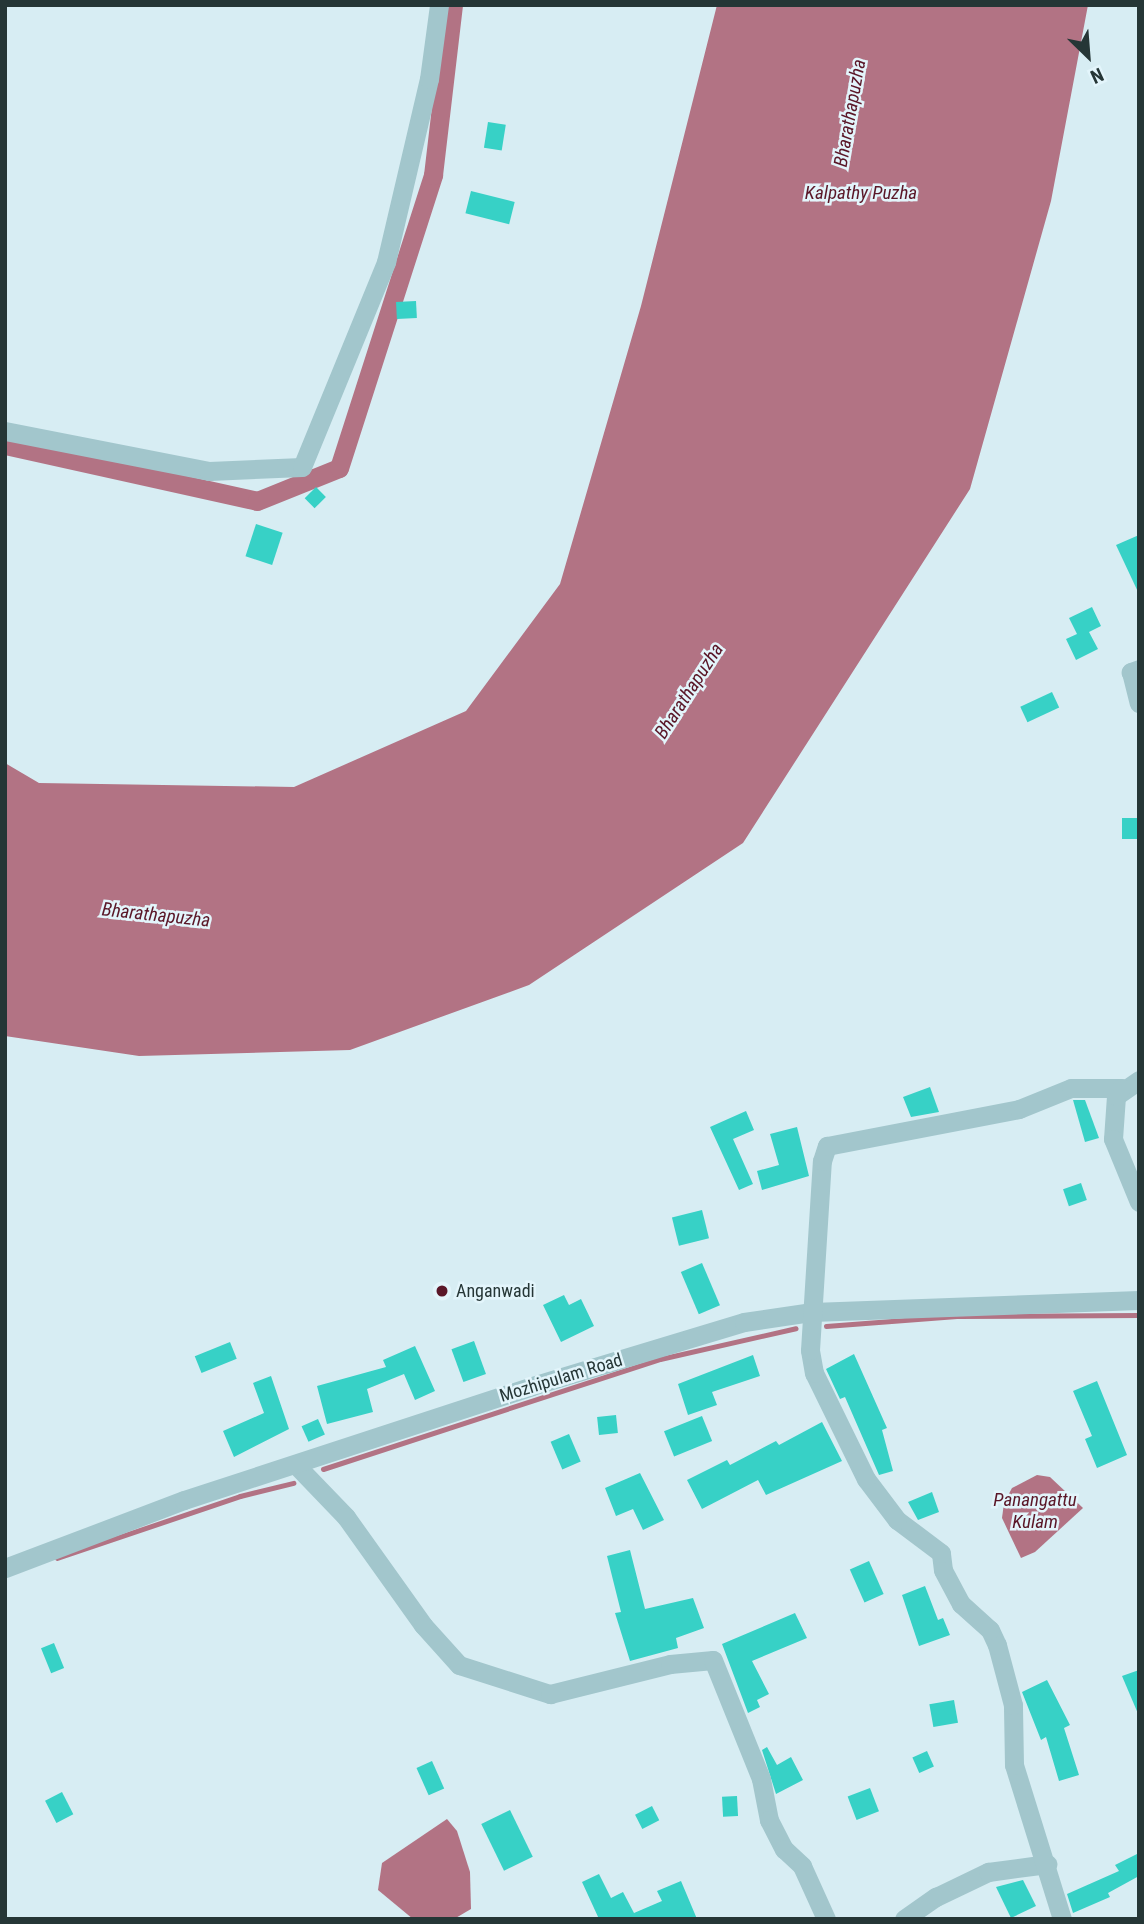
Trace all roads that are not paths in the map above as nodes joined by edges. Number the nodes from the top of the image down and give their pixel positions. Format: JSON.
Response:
{"nodes":[{"id":1,"x":439,"y":5,"type":"edge"},
{"id":2,"x":5,"y":430,"type":"edge"},
{"id":3,"x":1139,"y":668,"type":"edge"},
{"id":4,"x":1139,"y":703,"type":"edge"},
{"id":5,"x":1139,"y":1080,"type":"edge"},
{"id":6,"x":1116,"y":1096,"type":"junction"},
{"id":7,"x":1139,"y":1202,"type":"edge"},
{"id":8,"x":1139,"y":1300,"type":"edge"},
{"id":9,"x":812,"y":1311,"type":"junction"},
{"id":10,"x":296,"y":1465,"type":"junction"},
{"id":11,"x":5,"y":1568,"type":"edge"},
{"id":12,"x":1047,"y":1864,"type":"junction"},
{"id":13,"x":826,"y":1919,"type":"edge"},
{"id":14,"x":904,"y":1919,"type":"edge"},
{"id":15,"x":1062,"y":1919,"type":"edge"}],
"edges":[{"from":1,"to":2,"type":"street"},
{"from":3,"to":4,"type":"street"},
{"from":5,"to":6,"type":"street"},
{"from":6,"to":7,"type":"street"},
{"from":6,"to":9,"type":"street"},
{"from":8,"to":9,"type":"street","name":"Mozhipulam Road"},
{"from":9,"to":10,"type":"street","name":"Mozhipulam Road"},
{"from":9,"to":12,"type":"street"},
{"from":10,"to":11,"type":"street","name":"Mozhipulam Road"},
{"from":10,"to":13,"type":"street"},
{"from":12,"to":14,"type":"street"},
{"from":12,"to":15,"type":"street"}]}
